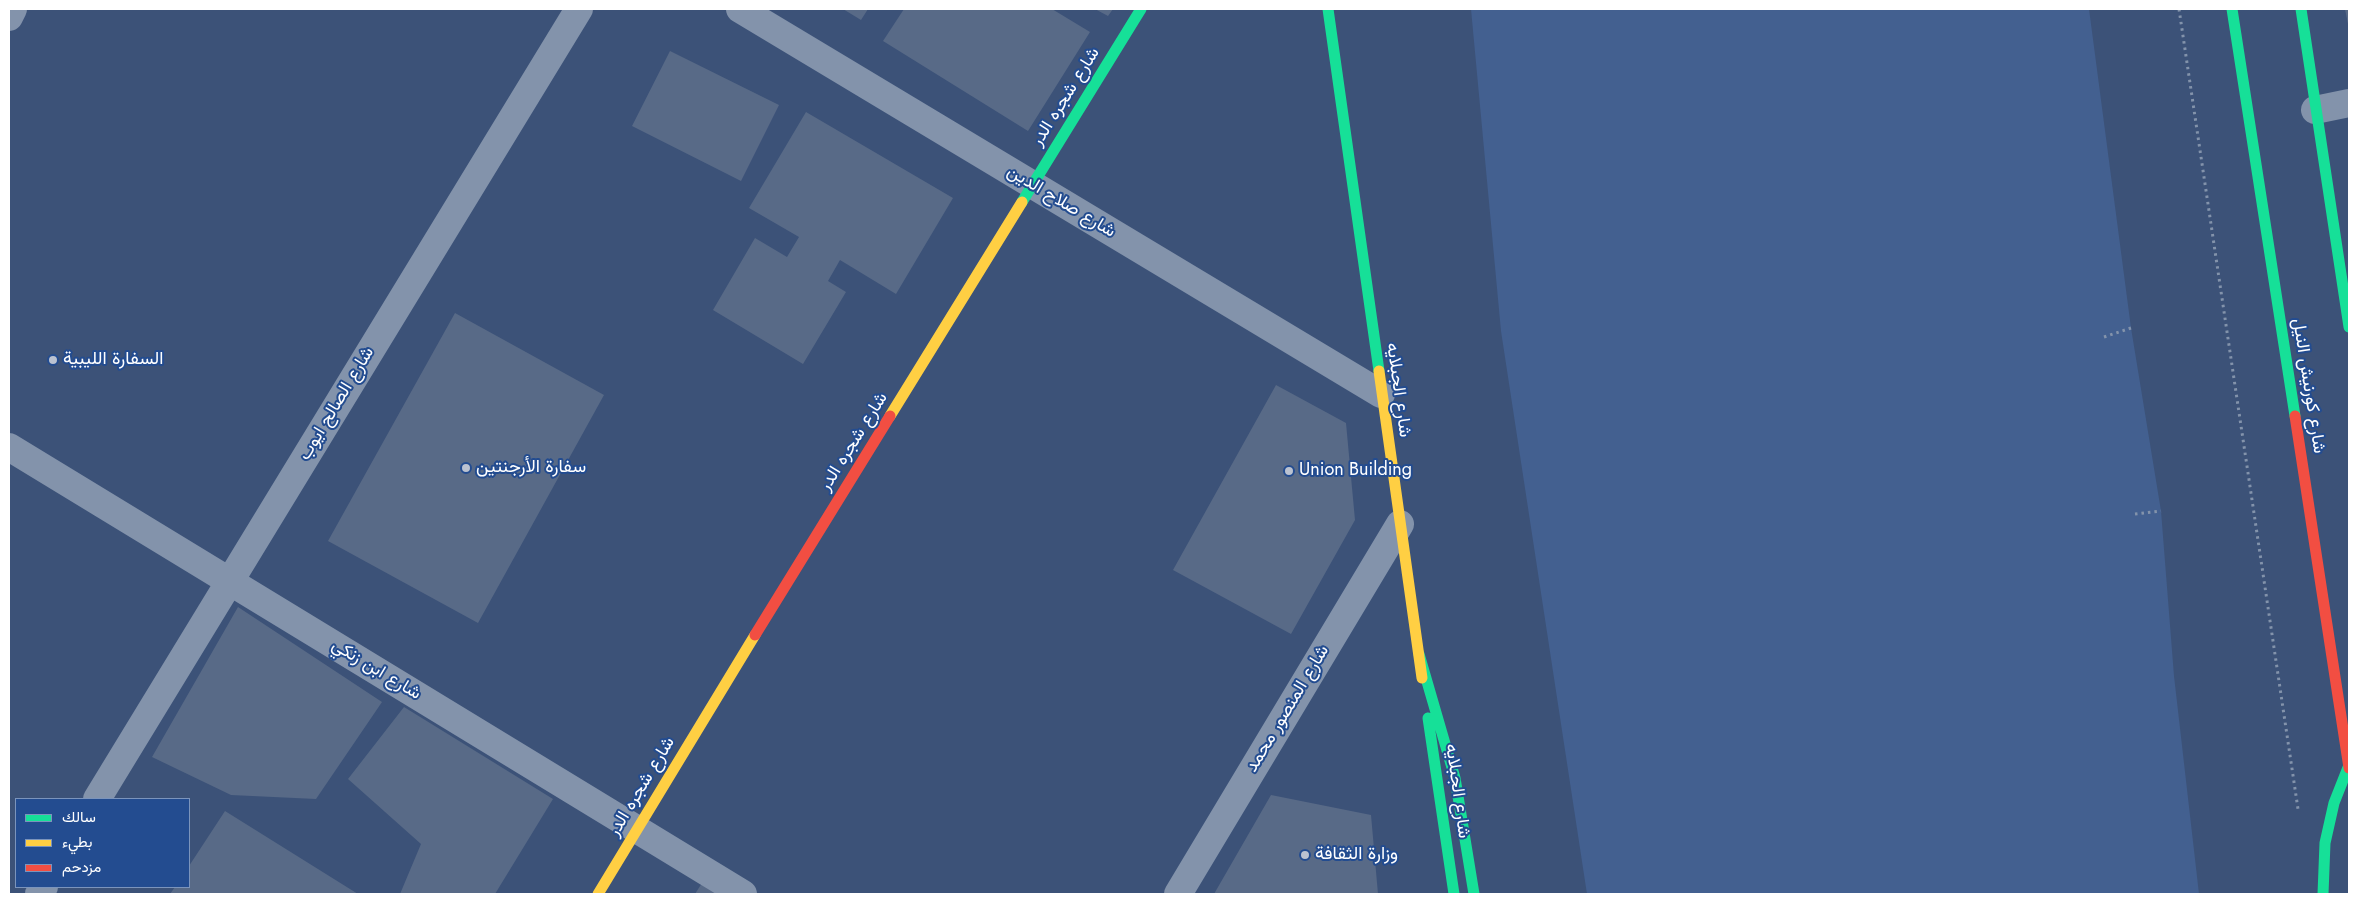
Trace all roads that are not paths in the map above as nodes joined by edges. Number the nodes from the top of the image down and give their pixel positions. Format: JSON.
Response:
{"nodes":[{"id":1,"x":13,"y":9,"type":"edge"},
{"id":2,"x":579,"y":9,"type":"edge"},
{"id":3,"x":740,"y":9,"type":"edge"},
{"id":4,"x":1141,"y":9,"type":"edge"},
{"id":5,"x":1328,"y":9,"type":"edge"},
{"id":6,"x":2232,"y":9,"type":"edge"},
{"id":7,"x":2301,"y":9,"type":"edge"},
{"id":8,"x":9,"y":17,"type":"edge"},
{"id":9,"x":2349,"y":103,"type":"edge"},
{"id":10,"x":2315,"y":110,"type":"junction"},
{"id":11,"x":1032,"y":184,"type":"junction"},
{"id":12,"x":2349,"y":327,"type":"edge"},
{"id":13,"x":1381,"y":394,"type":"junction"},
{"id":14,"x":9,"y":447,"type":"edge"},
{"id":15,"x":1400,"y":524,"type":"junction"},
{"id":16,"x":229,"y":581,"type":"junction"},
{"id":17,"x":1419,"y":654,"type":"junction"},
{"id":18,"x":2349,"y":766,"type":"edge"},
{"id":19,"x":98,"y":798,"type":"edge"},
{"id":20,"x":636,"y":829,"type":"junction"},
{"id":21,"x":598,"y":894,"type":"edge"},
{"id":22,"x":743,"y":894,"type":"edge"},
{"id":23,"x":1178,"y":894,"type":"edge"},
{"id":24,"x":1454,"y":894,"type":"edge"},
{"id":25,"x":1474,"y":894,"type":"edge"},
{"id":26,"x":2323,"y":894,"type":"edge"}],
"edges":[{"from":1,"to":8,"type":"street"},
{"from":2,"to":16,"type":"street","name":"شارع الصالح ايوب"},
{"from":3,"to":11,"type":"street","name":"شارع صلاح الدين"},
{"from":4,"to":11,"type":"main road","name":"شارع شجره الدر"},
{"from":5,"to":13,"type":"main road","name":"شارع الجبلايه"},
{"from":6,"to":18,"type":"main road","name":"شارع كورنيش النيل"},
{"from":7,"to":10,"type":"main road"},
{"from":9,"to":10,"type":"street"},
{"from":10,"to":12,"type":"main road"},
{"from":11,"to":13,"type":"street","name":"شارع صلاح الدين"},
{"from":11,"to":20,"type":"main road","name":"شارع شجره الدر"},
{"from":13,"to":15,"type":"main road","name":"شارع الجبلايه"},
{"from":14,"to":16,"type":"street","name":"شارع ابن زنكي"},
{"from":15,"to":17,"type":"main road","name":"شارع الجبلايه"},
{"from":15,"to":23,"type":"street","name":"شارع المنصور محمد"},
{"from":16,"to":19,"type":"street","name":"شارع الصالح ايوب"},
{"from":16,"to":20,"type":"street","name":"شارع ابن زنكي"},
{"from":17,"to":24,"type":"main road","name":"شارع الجبلايه"},
{"from":17,"to":25,"type":"main road"},
{"from":18,"to":26,"type":"main road"},
{"from":20,"to":21,"type":"main road","name":"شارع شجره الدر"},
{"from":20,"to":22,"type":"street","name":"شارع ابن زنكي"}]}
